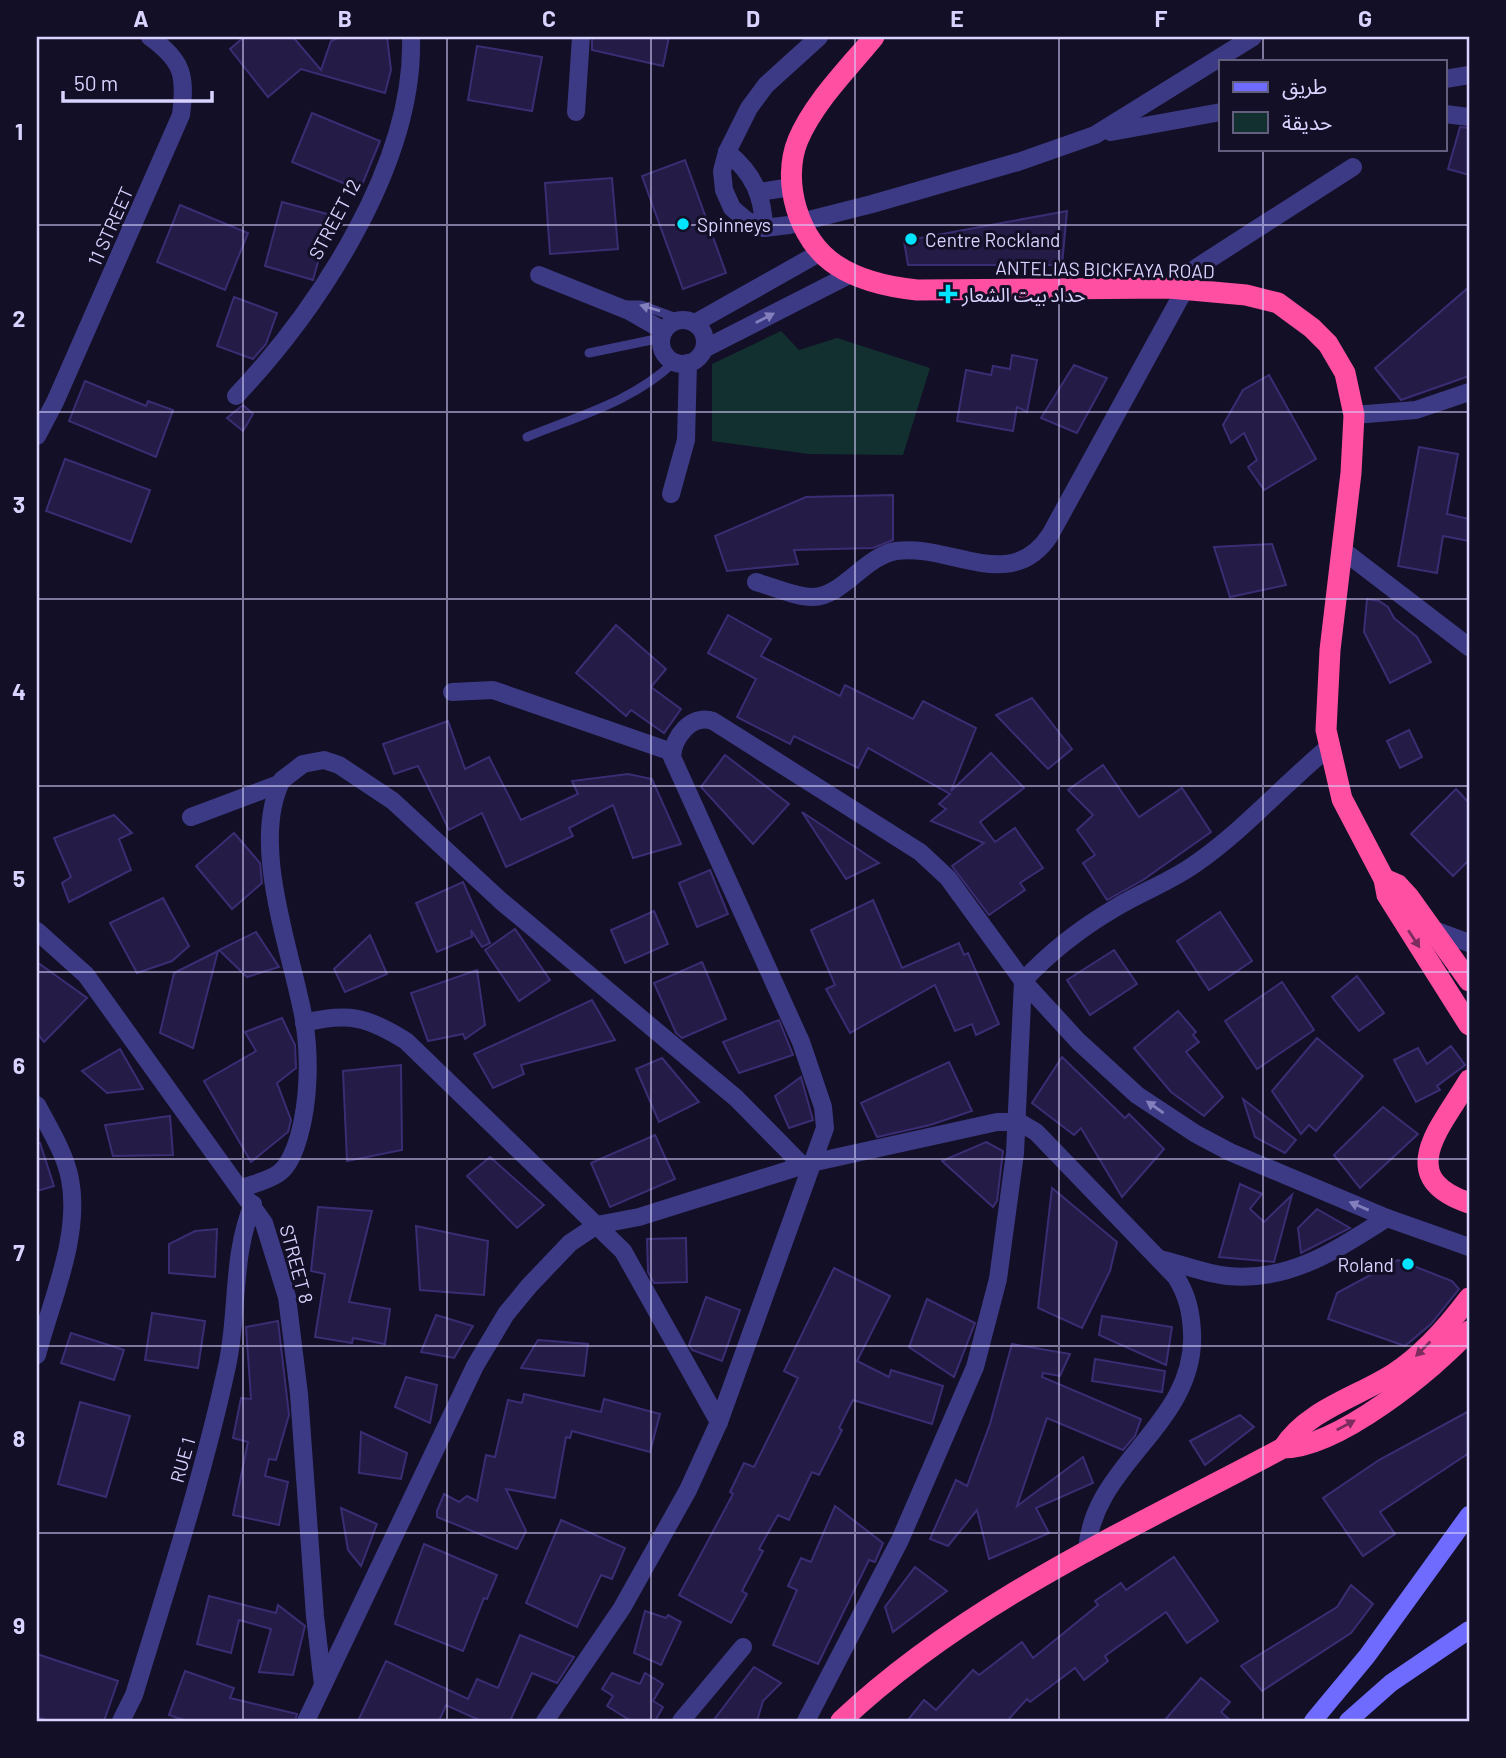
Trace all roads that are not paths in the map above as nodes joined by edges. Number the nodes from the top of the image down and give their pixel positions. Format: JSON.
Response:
{"nodes":[{"id":1,"x":149,"y":37,"type":"edge"},
{"id":2,"x":411,"y":37,"type":"edge"},
{"id":3,"x":581,"y":37,"type":"edge"},
{"id":4,"x":819,"y":37,"type":"edge"},
{"id":5,"x":874,"y":37,"type":"edge"},
{"id":6,"x":1253,"y":37,"type":"edge"},
{"id":7,"x":1469,"y":75,"type":"edge"},
{"id":8,"x":1446,"y":79,"type":"edge"},
{"id":9,"x":1171,"y":89,"type":"junction"},
{"id":10,"x":576,"y":112,"type":"dead end"},
{"id":11,"x":1219,"y":112,"type":"edge"},
{"id":12,"x":1446,"y":114,"type":"edge"},
{"id":13,"x":1188,"y":116,"type":"junction"},
{"id":14,"x":1469,"y":117,"type":"edge"},
{"id":15,"x":1095,"y":135,"type":"junction"},
{"id":16,"x":727,"y":152,"type":"junction"},
{"id":17,"x":1353,"y":167,"type":"dead end"},
{"id":18,"x":792,"y":187,"type":"junction"},
{"id":19,"x":759,"y":192,"type":"junction"},
{"id":20,"x":801,"y":220,"type":"junction"},
{"id":21,"x":764,"y":228,"type":"junction"},
{"id":22,"x":821,"y":252,"type":"junction"},
{"id":23,"x":853,"y":273,"type":"junction"},
{"id":24,"x":539,"y":275,"type":"dead end"},
{"id":25,"x":1177,"y":289,"type":"junction"},
{"id":26,"x":616,"y":307,"type":"junction"},
{"id":27,"x":689,"y":322,"type":"junction"},
{"id":28,"x":663,"y":334,"type":"junction"},
{"id":29,"x":704,"y":349,"type":"junction"},
{"id":30,"x":589,"y":353,"type":"dead end"},
{"id":31,"x":681,"y":363,"type":"junction"},
{"id":32,"x":1469,"y":392,"type":"edge"},
{"id":33,"x":236,"y":396,"type":"dead end"},
{"id":34,"x":1354,"y":415,"type":"junction"},
{"id":35,"x":37,"y":436,"type":"edge"},
{"id":36,"x":527,"y":437,"type":"dead end"},
{"id":37,"x":671,"y":494,"type":"dead end"},
{"id":38,"x":1341,"y":549,"type":"junction"},
{"id":39,"x":756,"y":582,"type":"dead end"},
{"id":40,"x":1469,"y":647,"type":"edge"},
{"id":41,"x":453,"y":692,"type":"dead end"},
{"id":42,"x":1329,"y":747,"type":"junction"},
{"id":43,"x":673,"y":752,"type":"junction"},
{"id":44,"x":279,"y":784,"type":"junction"},
{"id":45,"x":191,"y":817,"type":"dead end"},
{"id":46,"x":1384,"y":878,"type":"junction"},
{"id":47,"x":1434,"y":930,"type":"junction"},
{"id":48,"x":37,"y":932,"type":"edge"},
{"id":49,"x":1469,"y":943,"type":"edge"},
{"id":50,"x":1023,"y":981,"type":"junction"},
{"id":51,"x":1469,"y":981,"type":"edge"},
{"id":52,"x":304,"y":1023,"type":"junction"},
{"id":53,"x":1469,"y":1025,"type":"edge"},
{"id":54,"x":1469,"y":1080,"type":"edge"},
{"id":55,"x":37,"y":1105,"type":"edge"},
{"id":56,"x":1468,"y":1120,"type":"edge"},
{"id":57,"x":1019,"y":1122,"type":"junction"},
{"id":58,"x":1440,"y":1130,"type":"junction"},
{"id":59,"x":806,"y":1164,"type":"junction"},
{"id":60,"x":240,"y":1189,"type":"junction"},
{"id":61,"x":1469,"y":1203,"type":"edge"},
{"id":62,"x":253,"y":1204,"type":"junction"},
{"id":63,"x":1387,"y":1218,"type":"junction"},
{"id":64,"x":597,"y":1225,"type":"junction"},
{"id":65,"x":1469,"y":1247,"type":"edge"},
{"id":66,"x":1160,"y":1259,"type":"junction"},
{"id":67,"x":1469,"y":1298,"type":"edge"},
{"id":68,"x":1469,"y":1331,"type":"edge"},
{"id":69,"x":37,"y":1354,"type":"edge"},
{"id":70,"x":719,"y":1422,"type":"junction"},
{"id":71,"x":1283,"y":1448,"type":"junction"},
{"id":72,"x":1469,"y":1515,"type":"edge"},
{"id":73,"x":1087,"y":1553,"type":"junction"},
{"id":74,"x":1469,"y":1630,"type":"edge"},
{"id":75,"x":743,"y":1647,"type":"dead end"},
{"id":76,"x":323,"y":1685,"type":"junction"},
{"id":77,"x":121,"y":1721,"type":"edge"},
{"id":78,"x":306,"y":1721,"type":"edge"},
{"id":79,"x":545,"y":1721,"type":"edge"},
{"id":80,"x":681,"y":1721,"type":"edge"},
{"id":81,"x":806,"y":1721,"type":"edge"},
{"id":82,"x":841,"y":1721,"type":"edge"},
{"id":83,"x":1316,"y":1721,"type":"edge"},
{"id":84,"x":1348,"y":1721,"type":"edge"}],
"edges":[{"from":1,"to":35,"type":"street","name":"11 STREET"},
{"from":2,"to":33,"type":"street","name":"STREET 12"},
{"from":3,"to":10,"type":"street"},
{"from":4,"to":16,"type":"street"},
{"from":5,"to":18,"type":"highway","name":"ANTELIAS BICKFAYA ROAD"},
{"from":6,"to":9,"type":"street"},
{"from":7,"to":8,"type":"street"},
{"from":9,"to":13,"type":"street"},
{"from":9,"to":15,"type":"street"},
{"from":11,"to":13,"type":"street"},
{"from":12,"to":14,"type":"street"},
{"from":13,"to":15,"type":"street"},
{"from":15,"to":20,"type":"street"},
{"from":16,"to":19,"type":"street"},
{"from":16,"to":21,"type":"street"},
{"from":17,"to":25,"type":"street"},
{"from":18,"to":19,"type":"street"},
{"from":18,"to":20,"type":"highway","name":"ANTELIAS BICKFAYA ROAD"},
{"from":19,"to":21,"type":"street"},
{"from":20,"to":21,"type":"street"},
{"from":20,"to":22,"type":"highway","name":"ANTELIAS BICKFAYA ROAD"},
{"from":22,"to":23,"type":"highway","name":"ANTELIAS BICKFAYA ROAD"},
{"from":22,"to":27,"type":"street"},
{"from":23,"to":25,"type":"highway","name":"ANTELIAS BICKFAYA ROAD"},
{"from":29,"to":23,"type":"street","one_way":true},
{"from":24,"to":26,"type":"street"},
{"from":25,"to":34,"type":"highway","name":"ANTELIAS BICKFAYA ROAD"},
{"from":25,"to":39,"type":"street"},
{"from":27,"to":26,"type":"lane","one_way":true},
{"from":26,"to":28,"type":"street"},
{"from":27,"to":28,"type":"street"},
{"from":27,"to":29,"type":"street"},
{"from":28,"to":30,"type":"lane"},
{"from":28,"to":31,"type":"street"},
{"from":29,"to":31,"type":"street"},
{"from":31,"to":36,"type":"lane"},
{"from":31,"to":37,"type":"street"},
{"from":32,"to":34,"type":"street"},
{"from":34,"to":38,"type":"highway","name":"ANTELIAS BICKFAYA ROAD"},
{"from":38,"to":40,"type":"street"},
{"from":38,"to":42,"type":"highway","name":"ANTELIAS BICKFAYA ROAD"},
{"from":41,"to":43,"type":"street"},
{"from":42,"to":46,"type":"highway","name":"ANTELIAS BICKFAYA ROAD"},
{"from":42,"to":50,"type":"street"},
{"from":43,"to":50,"type":"street"},
{"from":43,"to":59,"type":"street"},
{"from":44,"to":45,"type":"street"},
{"from":44,"to":52,"type":"street"},
{"from":44,"to":59,"type":"street"},
{"from":46,"to":47,"type":"highway","name":"ANTELIAS BICKFAYA ROAD"},
{"from":46,"to":53,"type":"highway","name":"ANTELIAS BICKFAYA ROAD","one_way":true},
{"from":47,"to":49,"type":"street"},
{"from":47,"to":51,"type":"highway","name":"ANTELIAS BICKFAYA ROAD"},
{"from":48,"to":60,"type":"street","name":"STREET 8"},
{"from":50,"to":57,"type":"street"},
{"from":63,"to":50,"type":"street","one_way":true},
{"from":52,"to":60,"type":"street"},
{"from":52,"to":64,"type":"street"},
{"from":54,"to":58,"type":"highway"},
{"from":55,"to":69,"type":"street"},
{"from":56,"to":58,"type":"highway"},
{"from":57,"to":59,"type":"street"},
{"from":57,"to":66,"type":"street"},
{"from":57,"to":81,"type":"street"},
{"from":58,"to":61,"type":"highway"},
{"from":59,"to":64,"type":"street"},
{"from":59,"to":70,"type":"street"},
{"from":60,"to":62,"type":"street","name":"STREET 8"},
{"from":62,"to":76,"type":"street","name":"STREET 8"},
{"from":62,"to":77,"type":"street","name":"RUE 1"},
{"from":63,"to":65,"type":"street"},
{"from":63,"to":66,"type":"street"},
{"from":64,"to":70,"type":"street"},
{"from":64,"to":76,"type":"street"},
{"from":66,"to":73,"type":"street"},
{"from":67,"to":71,"type":"highway","one_way":true},
{"from":71,"to":68,"type":"highway","one_way":true},
{"from":70,"to":79,"type":"street"},
{"from":71,"to":73,"type":"highway"},
{"from":72,"to":83,"type":"street"},
{"from":73,"to":82,"type":"highway"},
{"from":74,"to":84,"type":"street"},
{"from":75,"to":80,"type":"street"},
{"from":76,"to":78,"type":"street"}]}
